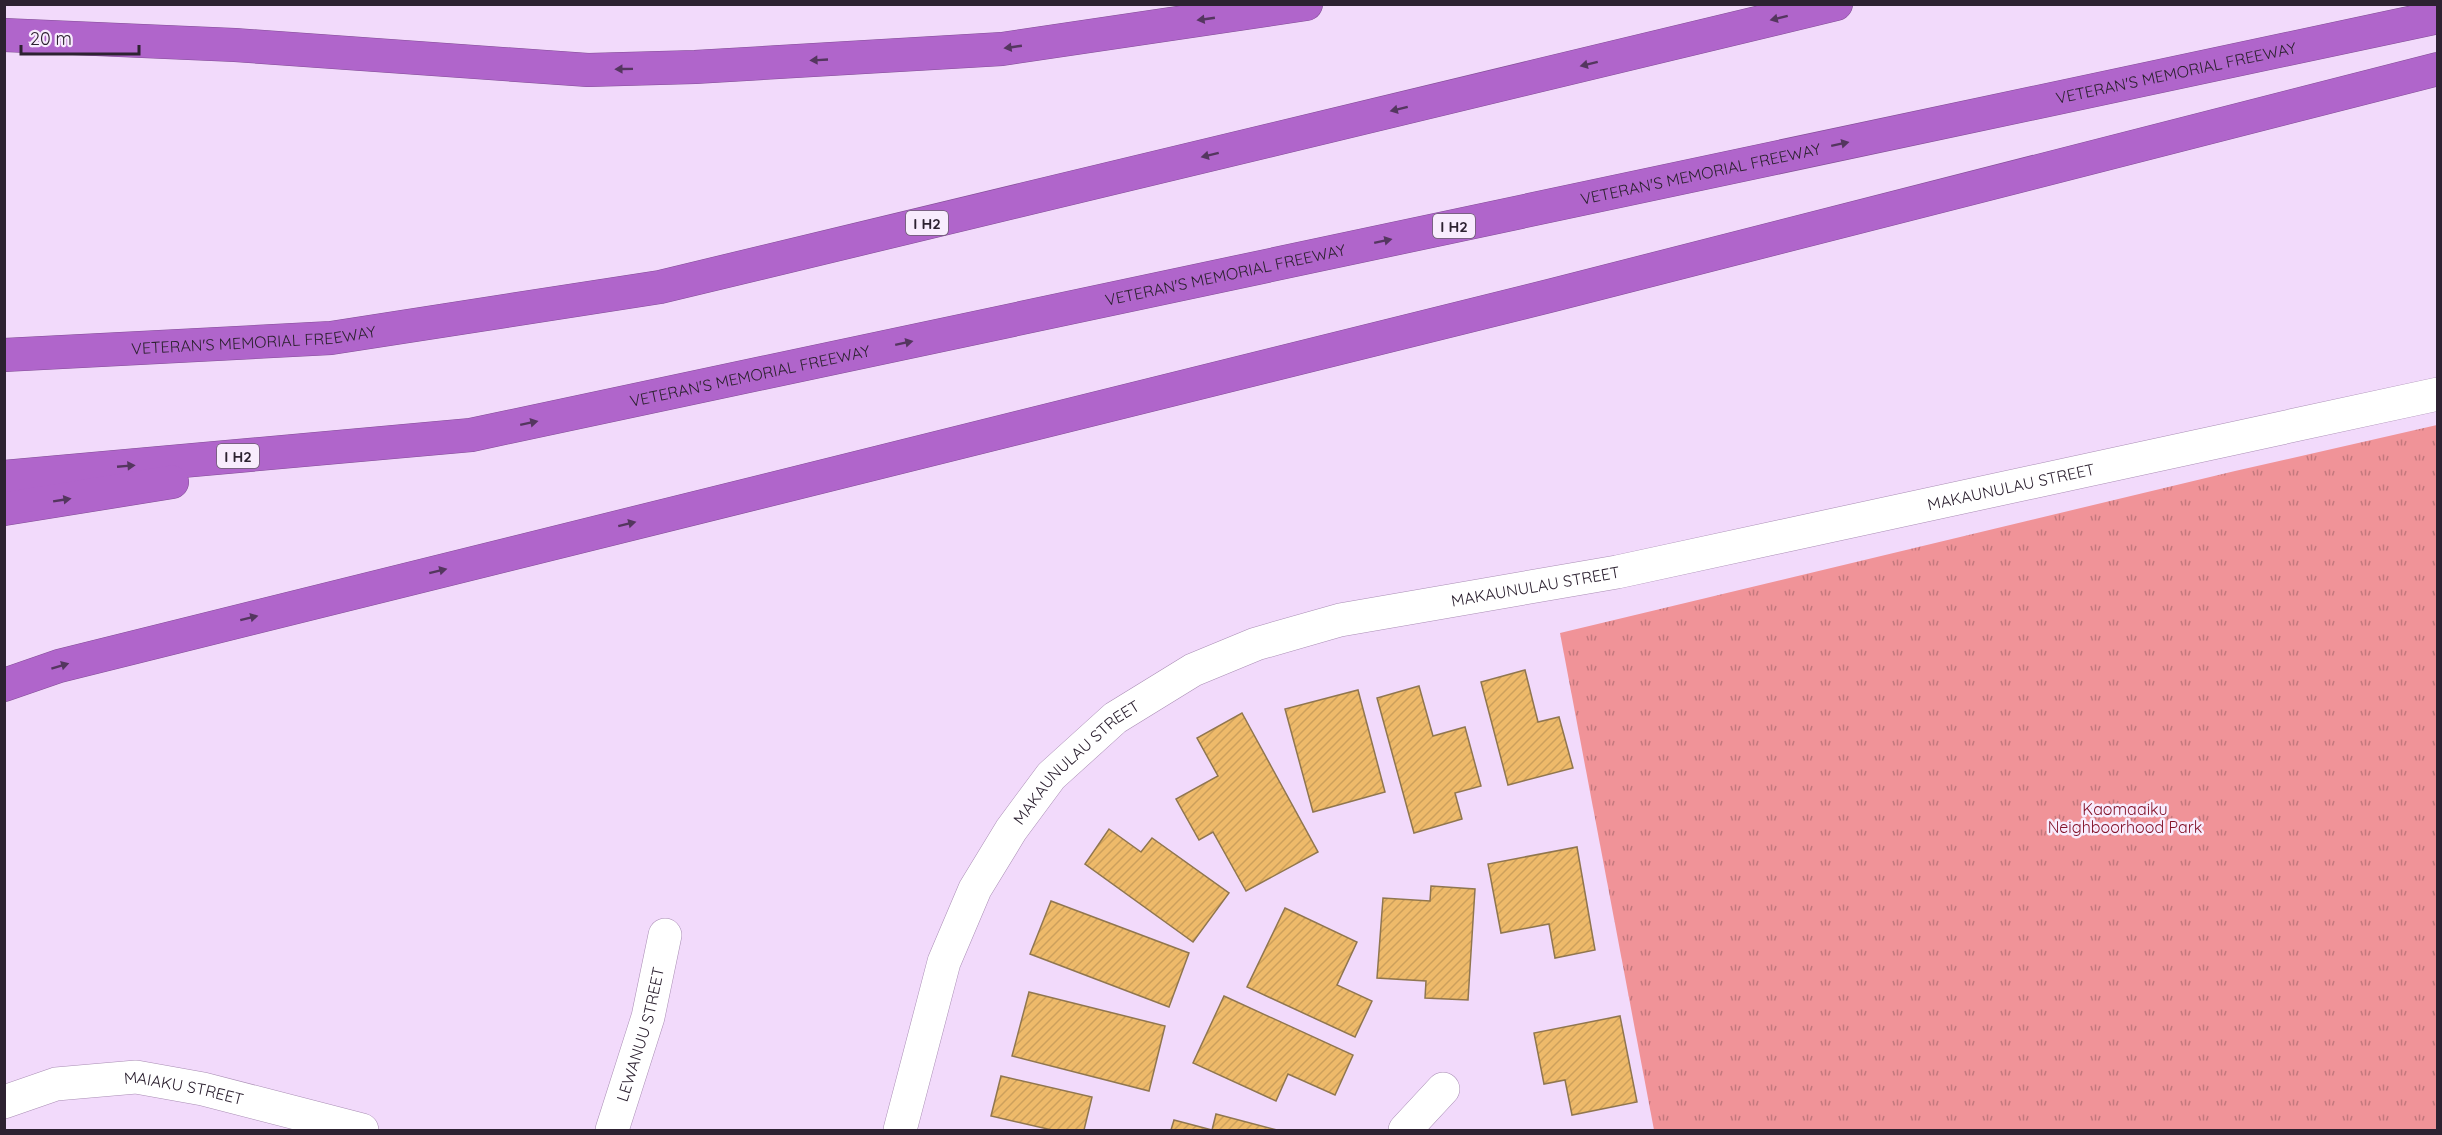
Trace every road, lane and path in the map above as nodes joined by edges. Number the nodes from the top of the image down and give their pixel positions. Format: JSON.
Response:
{"nodes":[{"id":1,"x":1306,"y":4,"type":"edge"},
{"id":2,"x":1836,"y":4,"type":"edge"},
{"id":3,"x":2438,"y":17,"type":"edge"},
{"id":4,"x":4,"y":35,"type":"edge"},
{"id":5,"x":2438,"y":69,"type":"edge"},
{"id":6,"x":4,"y":355,"type":"edge"},
{"id":7,"x":2438,"y":394,"type":"edge"},
{"id":8,"x":471,"y":435,"type":"junction"},
{"id":9,"x":4,"y":477,"type":"edge"},
{"id":10,"x":4,"y":509,"type":"edge"},
{"id":11,"x":4,"y":685,"type":"edge"},
{"id":12,"x":664,"y":935,"type":"dead end"},
{"id":13,"x":1443,"y":1089,"type":"dead end"},
{"id":14,"x":4,"y":1102,"type":"edge"},
{"id":15,"x":362,"y":1131,"type":"edge"},
{"id":16,"x":612,"y":1131,"type":"edge"},
{"id":17,"x":900,"y":1131,"type":"edge"},
{"id":18,"x":1405,"y":1131,"type":"edge"}],
"edges":[{"from":1,"to":4,"type":"highway","one_way":true},
{"from":2,"to":6,"type":"highway","name":"VETERAN'S MEMORIAL FREEWAY","number":"I H2","one_way":true},
{"from":8,"to":3,"type":"highway","name":"VETERAN'S MEMORIAL FREEWAY","number":"I H2","one_way":true},
{"from":11,"to":5,"type":"highway","one_way":true},
{"from":7,"to":17,"type":"street","name":"MAKAUNULAU STREET"},
{"from":9,"to":8,"type":"highway","name":"VETERAN'S MEMORIAL FREEWAY","number":"I H2","one_way":true},
{"from":10,"to":8,"type":"highway","one_way":true},
{"from":12,"to":16,"type":"street","name":"LEWANUU STREET"},
{"from":13,"to":18,"type":"street"},
{"from":14,"to":15,"type":"street","name":"MAIAKU STREET"}]}
